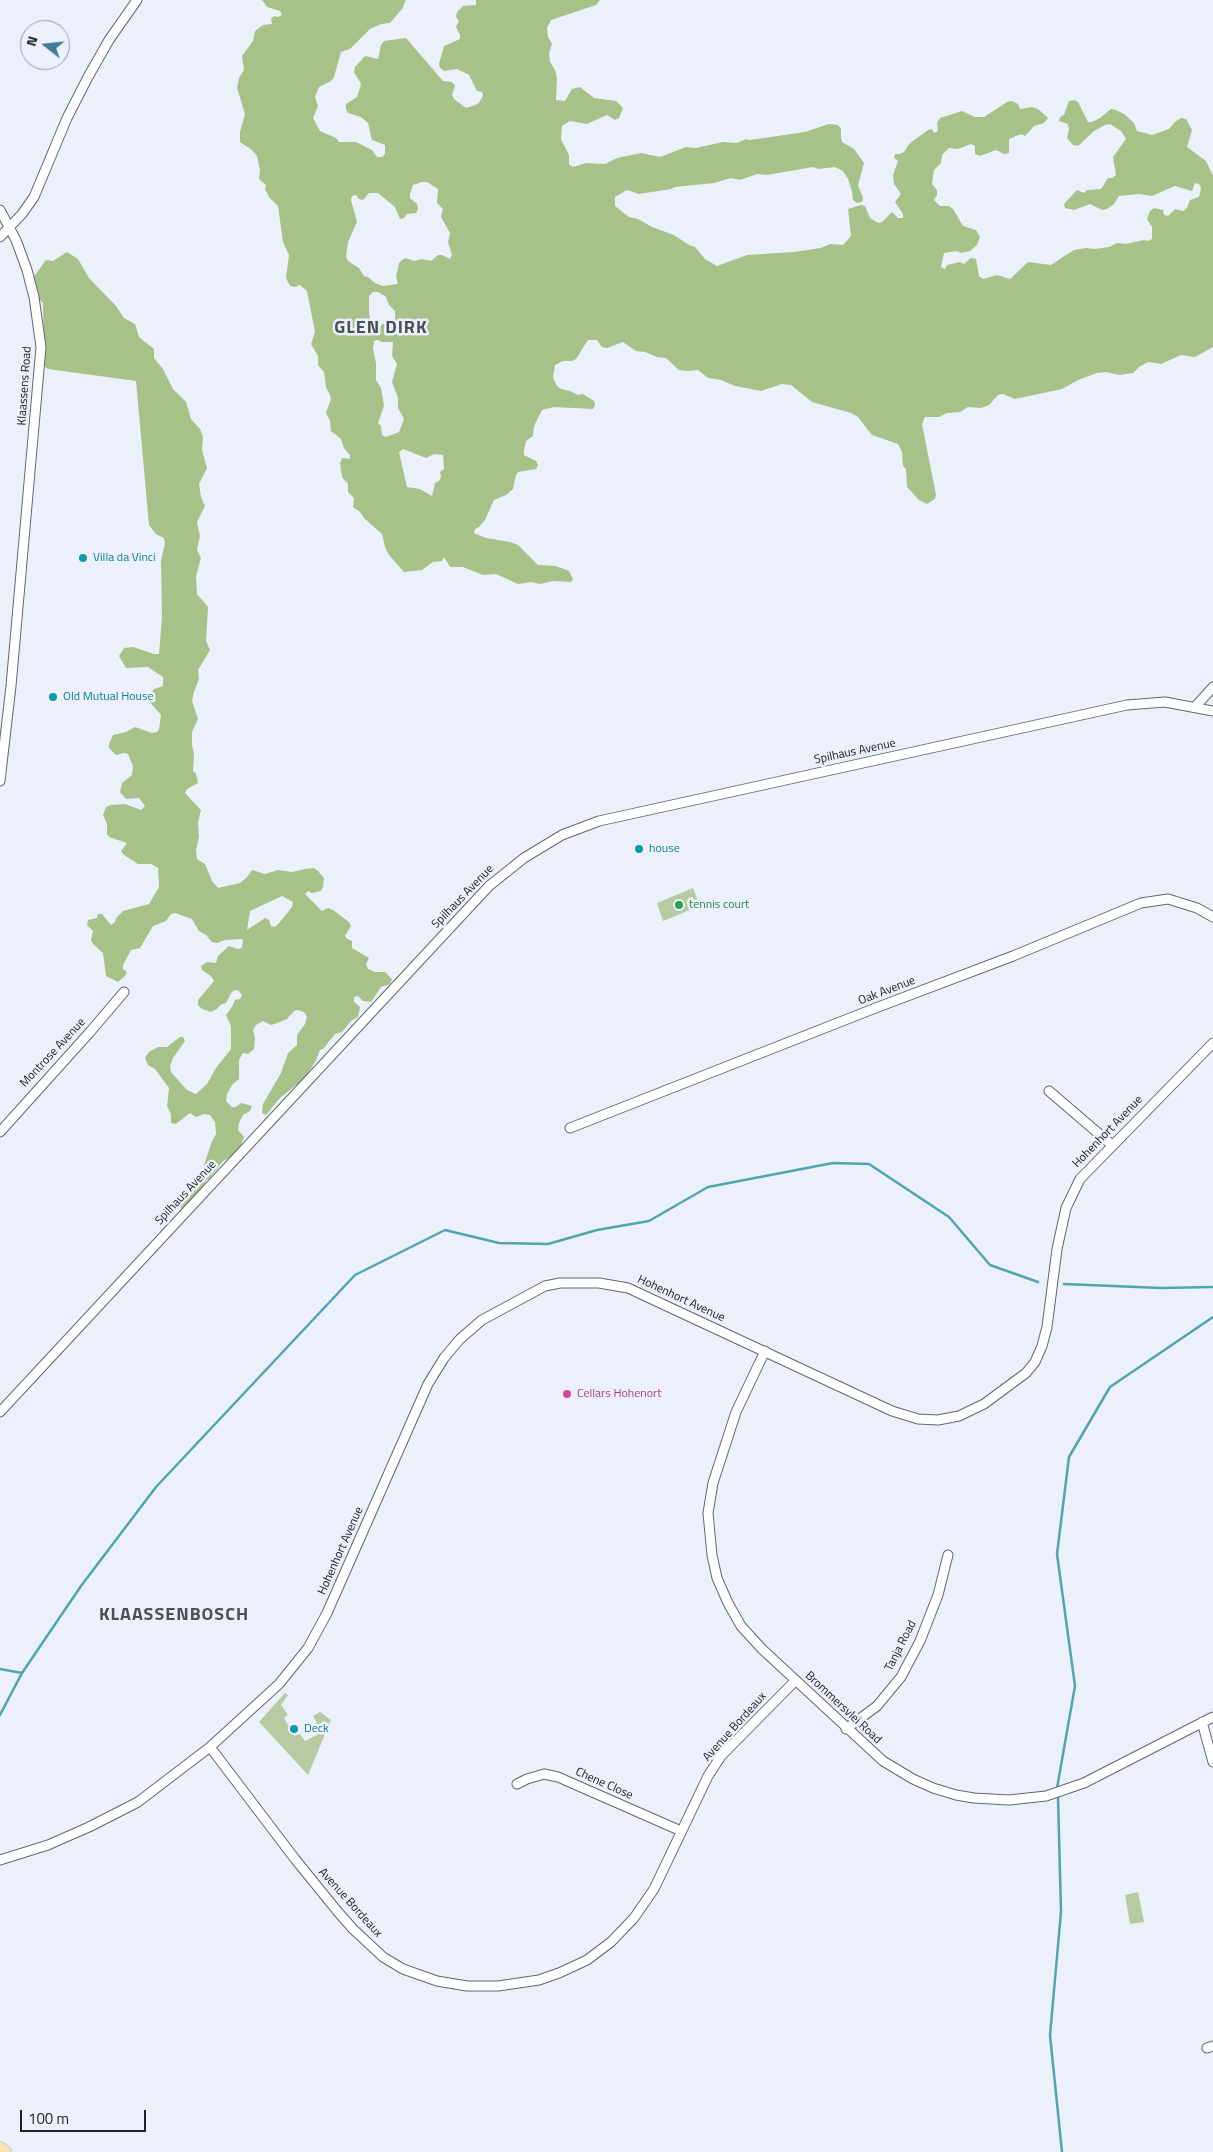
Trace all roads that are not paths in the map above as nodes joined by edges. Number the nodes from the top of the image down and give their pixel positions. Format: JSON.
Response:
{"nodes":[{"id":1,"x":137,"y":0,"type":"edge"},
{"id":2,"x":0,"y":210,"type":"edge"},
{"id":3,"x":9,"y":228,"type":"junction"},
{"id":4,"x":0,"y":237,"type":"edge"},
{"id":5,"x":1213,"y":687,"type":"edge"},
{"id":6,"x":1196,"y":707,"type":"junction"},
{"id":7,"x":1213,"y":710,"type":"edge"},
{"id":8,"x":0,"y":781,"type":"edge"},
{"id":9,"x":1213,"y":916,"type":"edge"},
{"id":10,"x":124,"y":992,"type":"dead end"},
{"id":11,"x":1213,"y":1042,"type":"edge"},
{"id":12,"x":1049,"y":1091,"type":"dead end"},
{"id":13,"x":570,"y":1128,"type":"dead end"},
{"id":14,"x":0,"y":1132,"type":"edge"},
{"id":15,"x":1112,"y":1145,"type":"junction"},
{"id":16,"x":765,"y":1351,"type":"junction"},
{"id":17,"x":0,"y":1412,"type":"edge"},
{"id":18,"x":948,"y":1555,"type":"dead end"},
{"id":19,"x":795,"y":1681,"type":"junction"},
{"id":20,"x":1213,"y":1717,"type":"edge"},
{"id":21,"x":1202,"y":1722,"type":"junction"},
{"id":22,"x":846,"y":1729,"type":"junction"},
{"id":23,"x":210,"y":1748,"type":"junction"},
{"id":24,"x":1213,"y":1762,"type":"edge"},
{"id":25,"x":517,"y":1784,"type":"dead end"},
{"id":26,"x":681,"y":1832,"type":"junction"},
{"id":27,"x":0,"y":1860,"type":"edge"},
{"id":28,"x":0,"y":2148,"type":"edge"},
{"id":29,"x":5,"y":2152,"type":"edge"}],
"edges":[{"from":1,"to":3,"type":"street"},
{"from":2,"to":3,"type":"street","name":"Klaassens Road"},
{"from":3,"to":4,"type":"street"},
{"from":3,"to":8,"type":"street","name":"Klaassens Road"},
{"from":5,"to":6,"type":"street"},
{"from":6,"to":7,"type":"street","name":"Spilhaus Avenue"},
{"from":6,"to":17,"type":"street","name":"Spilhaus Avenue"},
{"from":9,"to":13,"type":"street","name":"Oak Avenue"},
{"from":10,"to":14,"type":"street","name":"Montrose Avenue"},
{"from":11,"to":15,"type":"street","name":"Hohenhort Avenue"},
{"from":12,"to":15,"type":"street"},
{"from":15,"to":16,"type":"street","name":"Hohenhort Avenue"},
{"from":16,"to":19,"type":"street","name":"Brommersvlei Road"},
{"from":16,"to":23,"type":"street","name":"Hohenhort Avenue"},
{"from":18,"to":22,"type":"street","name":"Tanja Road"},
{"from":19,"to":22,"type":"street","name":"Brommersvlei Road"},
{"from":19,"to":26,"type":"street","name":"Avenue Bordeaux"},
{"from":20,"to":21,"type":"street","name":"Brommersvlei Road"},
{"from":21,"to":22,"type":"street","name":"Brommersvlei Road"},
{"from":21,"to":24,"type":"street"},
{"from":23,"to":26,"type":"street","name":"Avenue Bordeaux"},
{"from":23,"to":27,"type":"street","name":"Hohenhort Avenue"},
{"from":25,"to":26,"type":"street","name":"Chene Close"},
{"from":28,"to":29,"type":"main road"}]}
